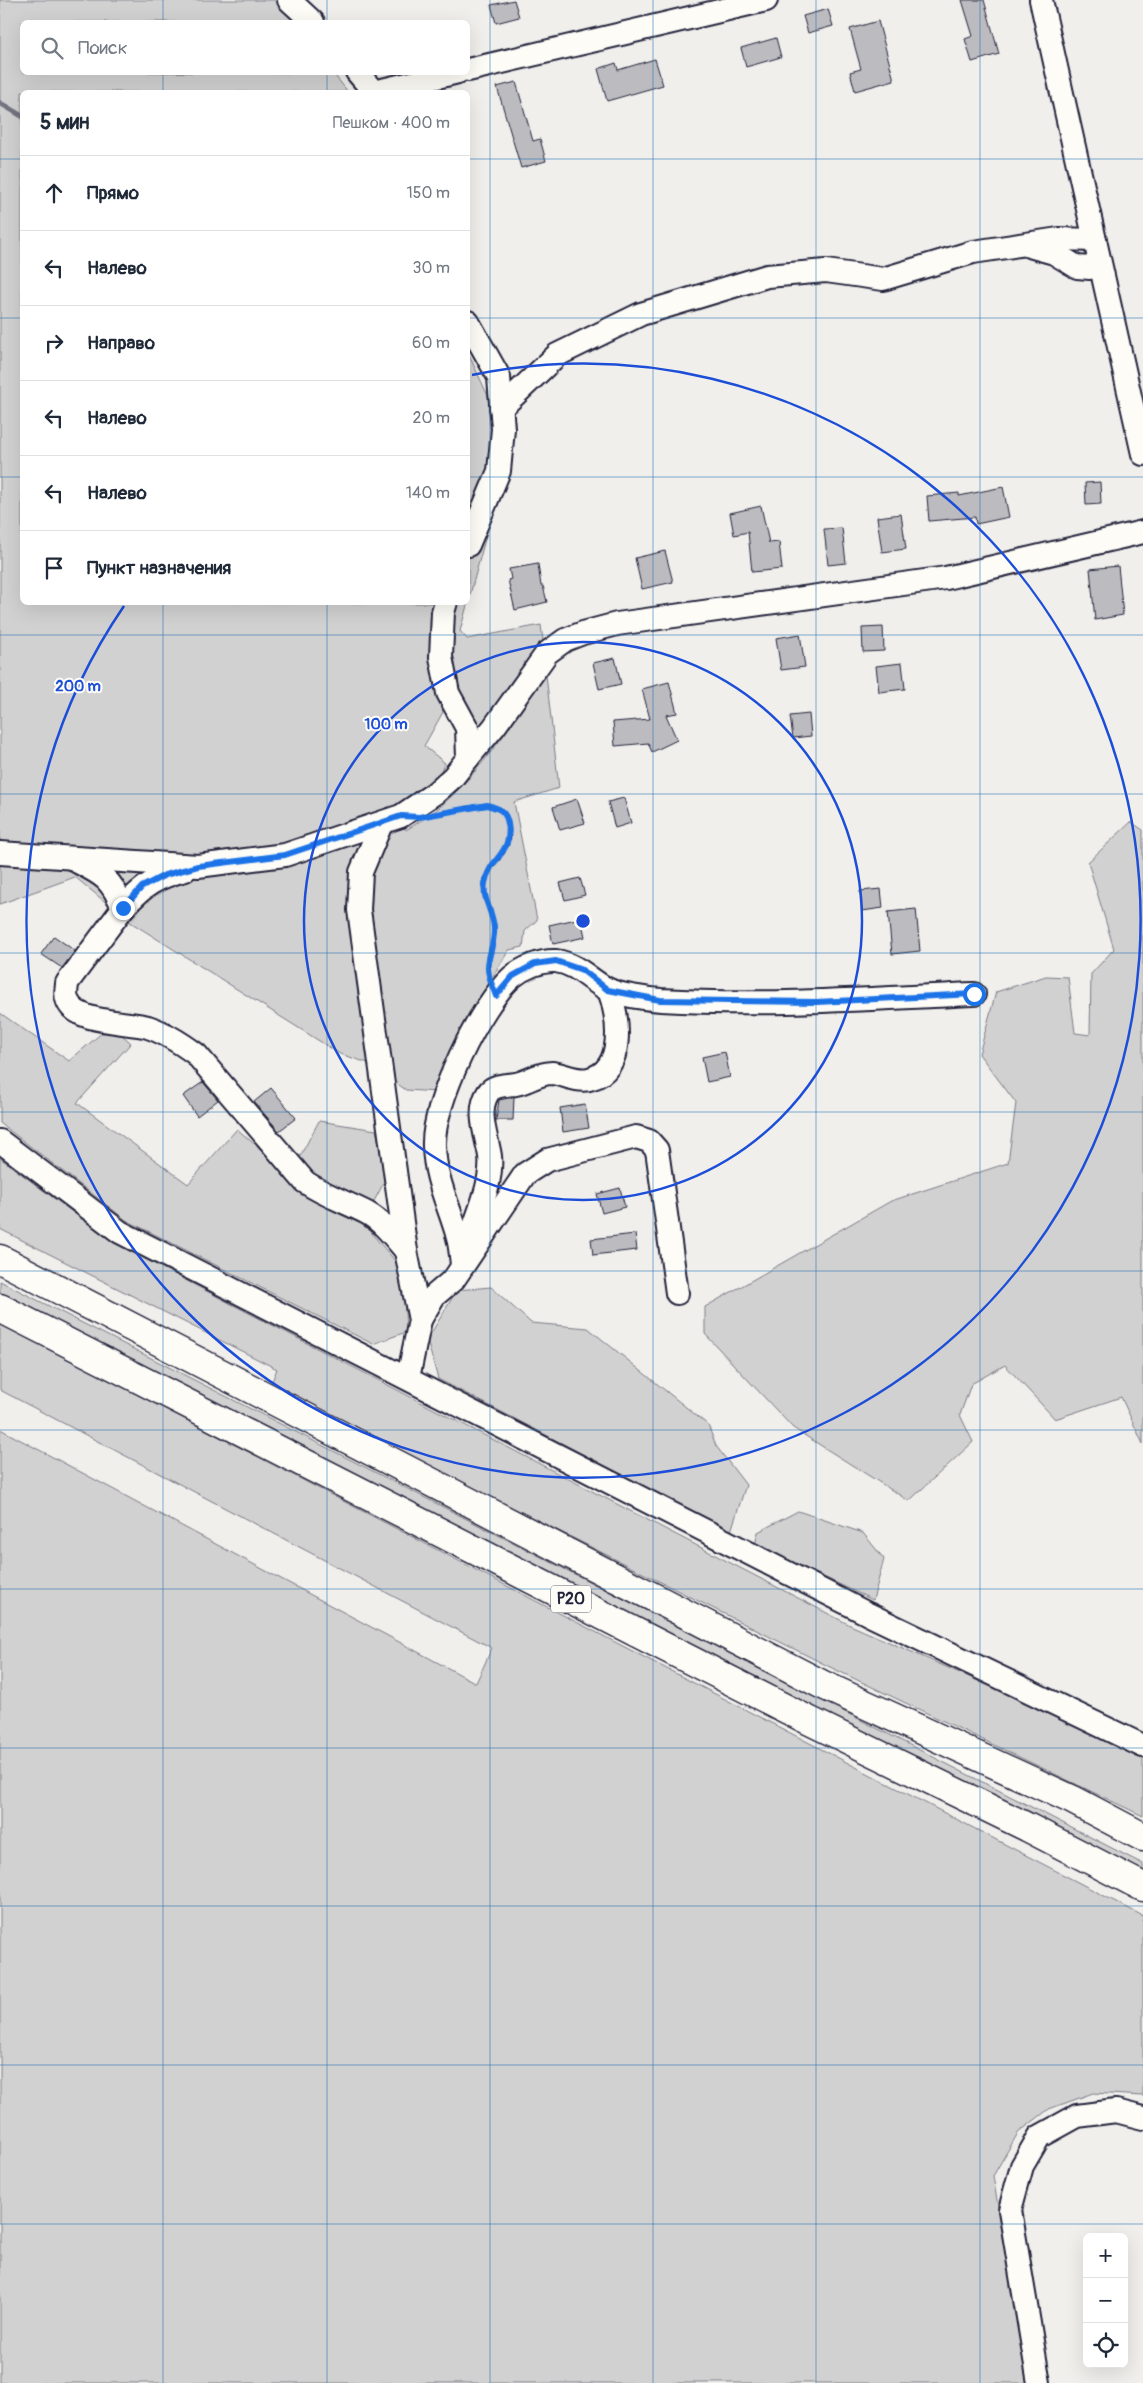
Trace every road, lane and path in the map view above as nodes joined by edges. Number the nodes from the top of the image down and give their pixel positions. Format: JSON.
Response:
{"nodes":[{"id":1,"x":289,"y":0,"type":"edge"},
{"id":2,"x":766,"y":0,"type":"edge"},
{"id":3,"x":1041,"y":0,"type":"edge"},
{"id":4,"x":311,"y":20,"type":"edge"},
{"id":5,"x":470,"y":70,"type":"edge"},
{"id":6,"x":359,"y":75,"type":"edge"},
{"id":7,"x":445,"y":75,"type":"edge"},
{"id":8,"x":372,"y":90,"type":"edge"},
{"id":9,"x":382,"y":90,"type":"edge"},
{"id":10,"x":1097,"y":250,"type":"junction"},
{"id":11,"x":470,"y":326,"type":"edge"},
{"id":12,"x":502,"y":408,"type":"junction"},
{"id":13,"x":1143,"y":454,"type":"edge"},
{"id":14,"x":1143,"y":532,"type":"edge"},
{"id":15,"x":470,"y":540,"type":"edge"},
{"id":16,"x":445,"y":605,"type":"edge"},
{"id":17,"x":468,"y":758,"type":"junction"},
{"id":18,"x":436,"y":814,"type":"dead end"},
{"id":19,"x":381,"y":824,"type":"junction"},
{"id":20,"x":0,"y":853,"type":"edge"},
{"id":21,"x":71,"y":858,"type":"junction"},
{"id":22,"x":198,"y":866,"type":"junction"},
{"id":23,"x":123,"y":908,"type":"junction"},
{"id":24,"x":608,"y":990,"type":"junction"},
{"id":25,"x":974,"y":994,"type":"dead end"},
{"id":26,"x":496,"y":996,"type":"junction"},
{"id":27,"x":0,"y":1141,"type":"edge"},
{"id":28,"x":406,"y":1251,"type":"junction"},
{"id":29,"x":0,"y":1259,"type":"edge"},
{"id":30,"x":462,"y":1265,"type":"junction"},
{"id":31,"x":677,"y":1292,"type":"dead end"},
{"id":32,"x":0,"y":1308,"type":"edge"},
{"id":33,"x":420,"y":1320,"type":"junction"},
{"id":34,"x":408,"y":1378,"type":"junction"},
{"id":35,"x":1143,"y":1746,"type":"edge"},
{"id":36,"x":1143,"y":1837,"type":"edge"},
{"id":37,"x":1143,"y":1887,"type":"edge"},
{"id":38,"x":1143,"y":2118,"type":"edge"},
{"id":39,"x":1039,"y":2383,"type":"edge"}],
"edges":[{"from":1,"to":4,"type":"street"},
{"from":2,"to":5,"type":"street"},
{"from":3,"to":10,"type":"street"},
{"from":6,"to":8,"type":"street"},
{"from":7,"to":9,"type":"street"},
{"from":10,"to":12,"type":"street"},
{"from":10,"to":13,"type":"street"},
{"from":11,"to":12,"type":"street"},
{"from":12,"to":15,"type":"street"},
{"from":14,"to":17,"type":"street"},
{"from":16,"to":17,"type":"street"},
{"from":17,"to":19,"type":"street"},
{"from":18,"to":26,"type":"path"},
{"from":19,"to":22,"type":"street"},
{"from":19,"to":28,"type":"street"},
{"from":20,"to":21,"type":"street"},
{"from":21,"to":22,"type":"street"},
{"from":21,"to":23,"type":"street"},
{"from":22,"to":23,"type":"street"},
{"from":23,"to":28,"type":"street"},
{"from":24,"to":25,"type":"street"},
{"from":24,"to":26,"type":"street"},
{"from":24,"to":30,"type":"street"},
{"from":26,"to":30,"type":"street"},
{"from":27,"to":34,"type":"street"},
{"from":28,"to":33,"type":"street"},
{"from":29,"to":36,"type":"main road","number":"Р20"},
{"from":30,"to":31,"type":"street"},
{"from":30,"to":33,"type":"street"},
{"from":32,"to":37,"type":"main road","number":"Р20"},
{"from":33,"to":34,"type":"street"},
{"from":34,"to":35,"type":"street"},
{"from":38,"to":39,"type":"street"}]}
